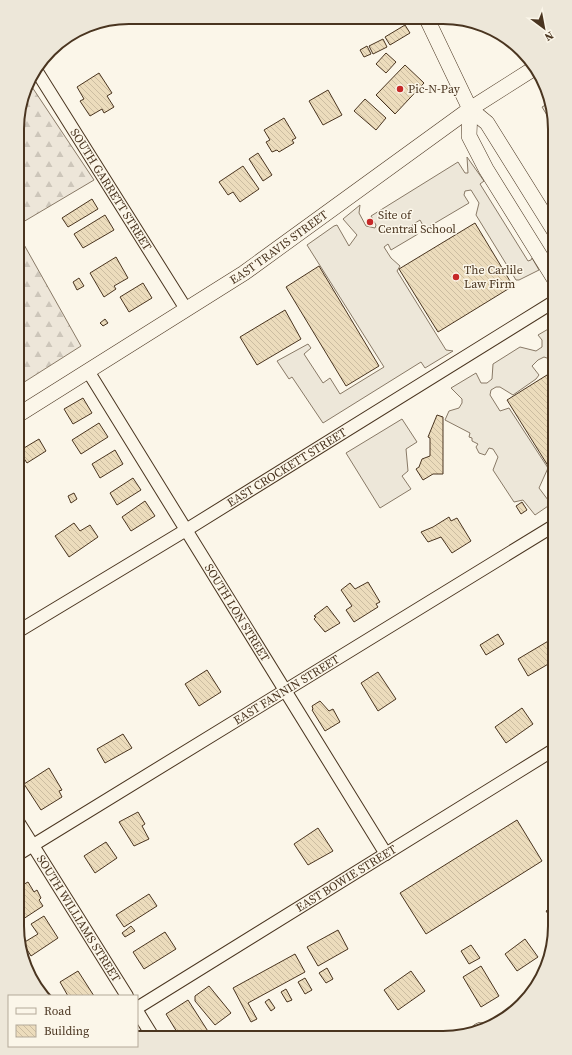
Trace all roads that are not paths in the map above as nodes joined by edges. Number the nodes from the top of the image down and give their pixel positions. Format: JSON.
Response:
{"nodes":[{"id":1,"x":429,"y":24,"type":"edge"},
{"id":2,"x":530,"y":71,"type":"edge"},
{"id":3,"x":39,"y":75,"type":"edge"},
{"id":4,"x":470,"y":109,"type":"junction"},
{"id":5,"x":548,"y":221,"type":"edge"},
{"id":6,"x":548,"y":269,"type":"edge"},
{"id":7,"x":548,"y":305,"type":"edge"},
{"id":8,"x":186,"y":309,"type":"junction"},
{"id":9,"x":88,"y":371,"type":"junction"},
{"id":10,"x":24,"y":411,"type":"edge"},
{"id":11,"x":548,"y":529,"type":"edge"},
{"id":12,"x":186,"y":530,"type":"junction"},
{"id":13,"x":24,"y":628,"type":"edge"},
{"id":14,"x":286,"y":691,"type":"junction"},
{"id":15,"x":548,"y":753,"type":"edge"},
{"id":16,"x":24,"y":831,"type":"edge"},
{"id":17,"x":33,"y":845,"type":"junction"},
{"id":18,"x":24,"y":851,"type":"edge"},
{"id":19,"x":386,"y":854,"type":"junction"},
{"id":20,"x":126,"y":995,"type":"edge"},
{"id":21,"x":138,"y":1009,"type":"edge"},
{"id":22,"x":138,"y":1012,"type":"edge"},
{"id":23,"x":149,"y":1031,"type":"edge"}],
"edges":[{"from":1,"to":4,"type":"street"},
{"from":2,"to":4,"type":"street","name":"EAST TRAVIS STREET"},
{"from":3,"to":8,"type":"street","name":"SOUTH GARRETT STREET"},
{"from":4,"to":5,"type":"street"},
{"from":4,"to":6,"type":"street"},
{"from":4,"to":8,"type":"street","name":"EAST TRAVIS STREET"},
{"from":7,"to":12,"type":"street","name":"EAST CROCKETT STREET"},
{"from":8,"to":9,"type":"street","name":"EAST TRAVIS STREET"},
{"from":9,"to":10,"type":"street","name":"EAST TRAVIS STREET"},
{"from":9,"to":12,"type":"street","name":"SOUTH LON STREET"},
{"from":11,"to":14,"type":"street","name":"EAST FANNIN STREET"},
{"from":12,"to":13,"type":"street","name":"EAST CROCKETT STREET"},
{"from":12,"to":14,"type":"street","name":"SOUTH LON STREET"},
{"from":14,"to":17,"type":"street","name":"EAST FANNIN STREET"},
{"from":14,"to":19,"type":"street","name":"SOUTH LON STREET"},
{"from":15,"to":19,"type":"street","name":"EAST BOWIE STREET"},
{"from":16,"to":17,"type":"street","name":"SOUTH WILLIAMS STREET"},
{"from":17,"to":18,"type":"street","name":"EAST FANNIN STREET"},
{"from":17,"to":20,"type":"street","name":"SOUTH WILLIAMS STREET"},
{"from":19,"to":21,"type":"street","name":"EAST BOWIE STREET"},
{"from":22,"to":23,"type":"street"}]}
